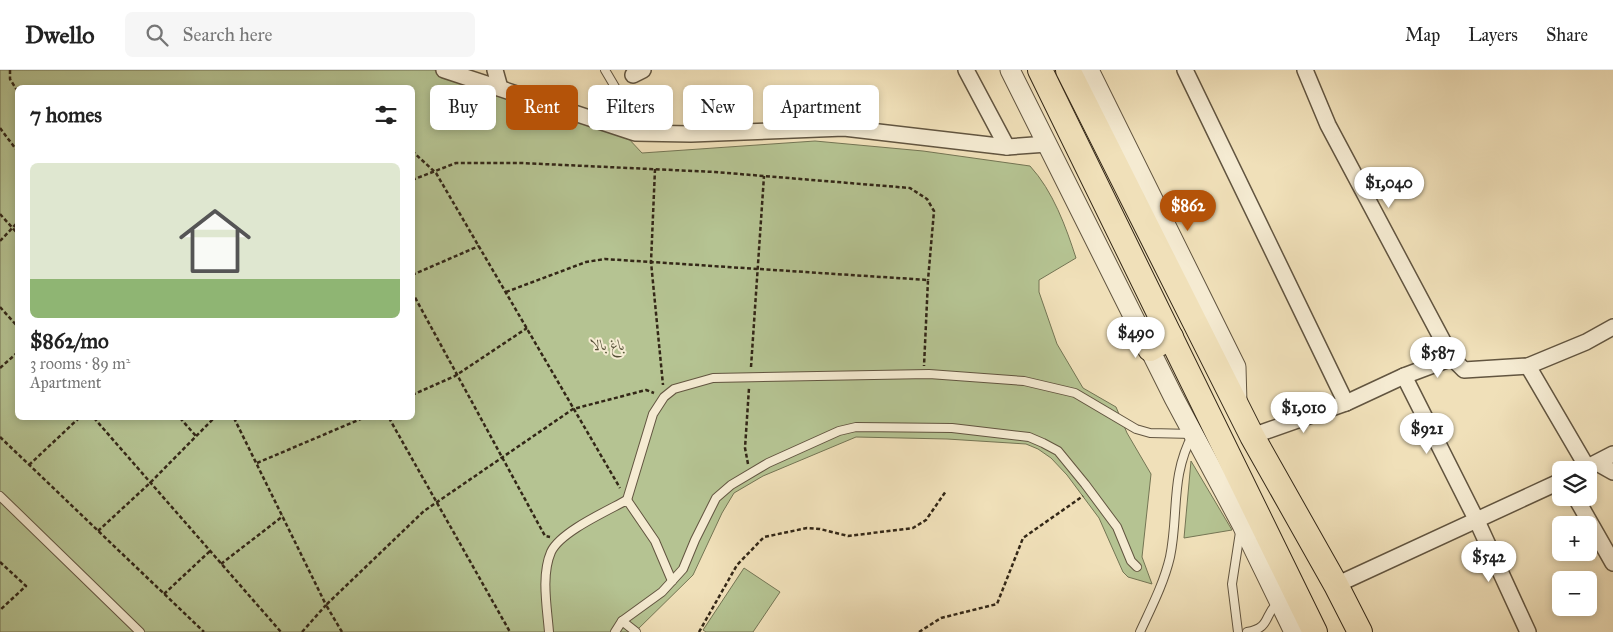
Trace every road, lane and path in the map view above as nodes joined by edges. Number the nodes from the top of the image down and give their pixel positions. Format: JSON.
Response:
{"nodes":[{"id":1,"x":10,"y":70,"type":"edge"},
{"id":2,"x":444,"y":70,"type":"edge"},
{"id":3,"x":495,"y":70,"type":"edge"},
{"id":4,"x":605,"y":70,"type":"edge"},
{"id":5,"x":966,"y":70,"type":"edge"},
{"id":6,"x":1010,"y":70,"type":"edge"},
{"id":7,"x":1040,"y":70,"type":"edge"},
{"id":8,"x":1185,"y":70,"type":"edge"},
{"id":9,"x":1305,"y":70,"type":"edge"},
{"id":10,"x":1077,"y":72,"type":"edge"},
{"id":11,"x":15,"y":87,"type":"edge"},
{"id":12,"x":500,"y":88,"type":"junction"},
{"id":13,"x":0,"y":128,"type":"edge"},
{"id":14,"x":635,"y":133,"type":"junction"},
{"id":15,"x":1047,"y":144,"type":"junction"},
{"id":16,"x":1006,"y":147,"type":"junction"},
{"id":17,"x":15,"y":148,"type":"edge"},
{"id":18,"x":415,"y":154,"type":"edge"},
{"id":19,"x":655,"y":169,"type":"junction"},
{"id":20,"x":434,"y":170,"type":"junction"},
{"id":21,"x":764,"y":176,"type":"junction"},
{"id":22,"x":415,"y":179,"type":"edge"},
{"id":23,"x":0,"y":214,"type":"edge"},
{"id":24,"x":15,"y":225,"type":"edge"},
{"id":25,"x":12,"y":228,"type":"junction"},
{"id":26,"x":15,"y":231,"type":"edge"},
{"id":27,"x":0,"y":241,"type":"edge"},
{"id":28,"x":479,"y":246,"type":"junction"},
{"id":29,"x":651,"y":262,"type":"junction"},
{"id":30,"x":757,"y":270,"type":"junction"},
{"id":31,"x":415,"y":274,"type":"edge"},
{"id":32,"x":928,"y":280,"type":"junction"},
{"id":33,"x":506,"y":292,"type":"junction"},
{"id":34,"x":415,"y":298,"type":"edge"},
{"id":35,"x":0,"y":307,"type":"edge"},
{"id":36,"x":15,"y":324,"type":"edge"},
{"id":37,"x":1613,"y":327,"type":"edge"},
{"id":38,"x":528,"y":328,"type":"junction"},
{"id":39,"x":1171,"y":337,"type":"junction"},
{"id":40,"x":1150,"y":349,"type":"junction"},
{"id":41,"x":15,"y":355,"type":"edge"},
{"id":42,"x":1452,"y":358,"type":"junction"},
{"id":43,"x":1528,"y":366,"type":"junction"},
{"id":44,"x":0,"y":368,"type":"edge"},
{"id":45,"x":924,"y":374,"type":"junction"},
{"id":46,"x":457,"y":375,"type":"junction"},
{"id":47,"x":750,"y":376,"type":"junction"},
{"id":48,"x":1404,"y":376,"type":"junction"},
{"id":49,"x":415,"y":394,"type":"edge"},
{"id":50,"x":664,"y":397,"type":"junction"},
{"id":51,"x":1346,"y":403,"type":"junction"},
{"id":52,"x":573,"y":410,"type":"junction"},
{"id":53,"x":77,"y":420,"type":"edge"},
{"id":54,"x":96,"y":420,"type":"edge"},
{"id":55,"x":182,"y":420,"type":"edge"},
{"id":56,"x":212,"y":420,"type":"edge"},
{"id":57,"x":235,"y":420,"type":"edge"},
{"id":58,"x":358,"y":420,"type":"edge"},
{"id":59,"x":390,"y":420,"type":"edge"},
{"id":60,"x":1193,"y":434,"type":"junction"},
{"id":61,"x":196,"y":436,"type":"junction"},
{"id":62,"x":1252,"y":436,"type":"junction"},
{"id":63,"x":0,"y":437,"type":"edge"},
{"id":64,"x":1613,"y":454,"type":"edge"},
{"id":65,"x":503,"y":458,"type":"junction"},
{"id":66,"x":1586,"y":461,"type":"edge"},
{"id":67,"x":1597,"y":462,"type":"edge"},
{"id":68,"x":258,"y":464,"type":"junction"},
{"id":69,"x":29,"y":465,"type":"junction"},
{"id":70,"x":1597,"y":468,"type":"edge"},
{"id":71,"x":1613,"y":472,"type":"edge"},
{"id":72,"x":749,"y":473,"type":"junction"},
{"id":73,"x":150,"y":482,"type":"junction"},
{"id":74,"x":1552,"y":485,"type":"edge"},
{"id":75,"x":946,"y":491,"type":"dead end"},
{"id":76,"x":1090,"y":491,"type":"junction"},
{"id":77,"x":0,"y":496,"type":"edge"},
{"id":78,"x":627,"y":500,"type":"junction"},
{"id":79,"x":436,"y":503,"type":"junction"},
{"id":80,"x":1581,"y":506,"type":"edge"},
{"id":81,"x":284,"y":516,"type":"junction"},
{"id":82,"x":1250,"y":520,"type":"junction"},
{"id":83,"x":1476,"y":521,"type":"junction"},
{"id":84,"x":98,"y":531,"type":"junction"},
{"id":85,"x":559,"y":540,"type":"junction"},
{"id":86,"x":210,"y":551,"type":"junction"},
{"id":87,"x":0,"y":562,"type":"edge"},
{"id":88,"x":1613,"y":563,"type":"edge"},
{"id":89,"x":221,"y":564,"type":"junction"},
{"id":90,"x":1136,"y":567,"type":"dead end"},
{"id":91,"x":672,"y":581,"type":"junction"},
{"id":92,"x":1336,"y":585,"type":"junction"},
{"id":93,"x":164,"y":594,"type":"junction"},
{"id":94,"x":1287,"y":598,"type":"junction"},
{"id":95,"x":326,"y":605,"type":"junction"},
{"id":96,"x":0,"y":610,"type":"edge"},
{"id":97,"x":622,"y":621,"type":"junction"},
{"id":98,"x":140,"y":632,"type":"edge"},
{"id":99,"x":204,"y":632,"type":"edge"},
{"id":100,"x":281,"y":632,"type":"edge"},
{"id":101,"x":302,"y":632,"type":"edge"},
{"id":102,"x":342,"y":632,"type":"edge"},
{"id":103,"x":510,"y":632,"type":"edge"},
{"id":104,"x":549,"y":632,"type":"edge"},
{"id":105,"x":615,"y":632,"type":"edge"},
{"id":106,"x":636,"y":632,"type":"edge"},
{"id":107,"x":699,"y":632,"type":"edge"},
{"id":108,"x":919,"y":632,"type":"edge"},
{"id":109,"x":1140,"y":632,"type":"edge"},
{"id":110,"x":1238,"y":632,"type":"edge"},
{"id":111,"x":1247,"y":632,"type":"edge"},
{"id":112,"x":1294,"y":632,"type":"edge"},
{"id":113,"x":1315,"y":632,"type":"edge"},
{"id":114,"x":1360,"y":632,"type":"edge"},
{"id":115,"x":1528,"y":632,"type":"edge"}],
"edges":[{"from":1,"to":11,"type":"path"},
{"from":2,"to":12,"type":"street"},
{"from":3,"to":12,"type":"street"},
{"from":4,"to":14,"type":"lane"},
{"from":5,"to":16,"type":"street"},
{"from":6,"to":15,"type":"street"},
{"from":7,"to":39,"type":"main road"},
{"from":8,"to":51,"type":"street"},
{"from":9,"to":42,"type":"street"},
{"from":10,"to":62,"type":"main road"},
{"from":12,"to":14,"type":"street"},
{"from":13,"to":17,"type":"path"},
{"from":14,"to":16,"type":"street"},
{"from":15,"to":16,"type":"street"},
{"from":15,"to":40,"type":"street"},
{"from":18,"to":20,"type":"path"},
{"from":19,"to":20,"type":"path"},
{"from":19,"to":21,"type":"path"},
{"from":19,"to":29,"type":"path"},
{"from":20,"to":22,"type":"path"},
{"from":20,"to":28,"type":"path"},
{"from":21,"to":30,"type":"path"},
{"from":21,"to":32,"type":"path"},
{"from":23,"to":25,"type":"path"},
{"from":24,"to":25,"type":"path"},
{"from":25,"to":26,"type":"path"},
{"from":25,"to":27,"type":"path"},
{"from":28,"to":31,"type":"path"},
{"from":28,"to":33,"type":"path"},
{"from":29,"to":30,"type":"path"},
{"from":29,"to":33,"type":"path"},
{"from":29,"to":50,"type":"path"},
{"from":30,"to":32,"type":"path"},
{"from":30,"to":47,"type":"path"},
{"from":32,"to":45,"type":"path"},
{"from":33,"to":38,"type":"path"},
{"from":34,"to":46,"type":"path"},
{"from":35,"to":36,"type":"path"},
{"from":37,"to":43,"type":"street"},
{"from":38,"to":46,"type":"path"},
{"from":38,"to":52,"type":"path"},
{"from":39,"to":40,"type":"main road"},
{"from":39,"to":82,"type":"main road"},
{"from":40,"to":60,"type":"street"},
{"from":41,"to":44,"type":"path"},
{"from":42,"to":43,"type":"street"},
{"from":42,"to":48,"type":"street"},
{"from":43,"to":66,"type":"street"},
{"from":45,"to":47,"type":"lane"},
{"from":45,"to":60,"type":"lane"},
{"from":46,"to":49,"type":"path"},
{"from":46,"to":65,"type":"path"},
{"from":47,"to":50,"type":"lane"},
{"from":47,"to":72,"type":"path"},
{"from":48,"to":51,"type":"street"},
{"from":48,"to":83,"type":"street"},
{"from":50,"to":52,"type":"path"},
{"from":50,"to":78,"type":"lane"},
{"from":51,"to":62,"type":"street"},
{"from":52,"to":65,"type":"path"},
{"from":52,"to":78,"type":"path"},
{"from":53,"to":69,"type":"path"},
{"from":54,"to":73,"type":"path"},
{"from":55,"to":61,"type":"path"},
{"from":56,"to":61,"type":"path"},
{"from":57,"to":68,"type":"path"},
{"from":58,"to":68,"type":"path"},
{"from":59,"to":79,"type":"path"},
{"from":60,"to":82,"type":"street"},
{"from":60,"to":109,"type":"lane"},
{"from":61,"to":73,"type":"path"},
{"from":62,"to":92,"type":"main road"},
{"from":63,"to":69,"type":"path"},
{"from":64,"to":67,"type":"street"},
{"from":65,"to":79,"type":"path"},
{"from":65,"to":85,"type":"path"},
{"from":68,"to":81,"type":"path"},
{"from":69,"to":84,"type":"path"},
{"from":70,"to":71,"type":"street"},
{"from":72,"to":76,"type":"lane"},
{"from":72,"to":91,"type":"lane"},
{"from":73,"to":84,"type":"path"},
{"from":73,"to":86,"type":"path"},
{"from":74,"to":83,"type":"street"},
{"from":75,"to":107,"type":"path"},
{"from":76,"to":90,"type":"lane"},
{"from":76,"to":108,"type":"path"},
{"from":77,"to":98,"type":"lane"},
{"from":78,"to":85,"type":"lane"},
{"from":78,"to":91,"type":"lane"},
{"from":79,"to":95,"type":"path"},
{"from":79,"to":103,"type":"path"},
{"from":80,"to":88,"type":"street"},
{"from":81,"to":89,"type":"path"},
{"from":81,"to":95,"type":"path"},
{"from":82,"to":94,"type":"main road"},
{"from":82,"to":110,"type":"lane"},
{"from":83,"to":92,"type":"street"},
{"from":83,"to":115,"type":"street"},
{"from":84,"to":93,"type":"path"},
{"from":85,"to":104,"type":"lane"},
{"from":86,"to":89,"type":"path"},
{"from":86,"to":93,"type":"path"},
{"from":87,"to":96,"type":"path"},
{"from":89,"to":100,"type":"path"},
{"from":91,"to":97,"type":"lane"},
{"from":92,"to":114,"type":"main road"},
{"from":93,"to":99,"type":"path"},
{"from":94,"to":111,"type":"lane"},
{"from":94,"to":112,"type":"street"},
{"from":94,"to":113,"type":"main road"},
{"from":95,"to":101,"type":"path"},
{"from":95,"to":102,"type":"path"},
{"from":97,"to":105,"type":"lane"},
{"from":97,"to":106,"type":"lane"}]}
